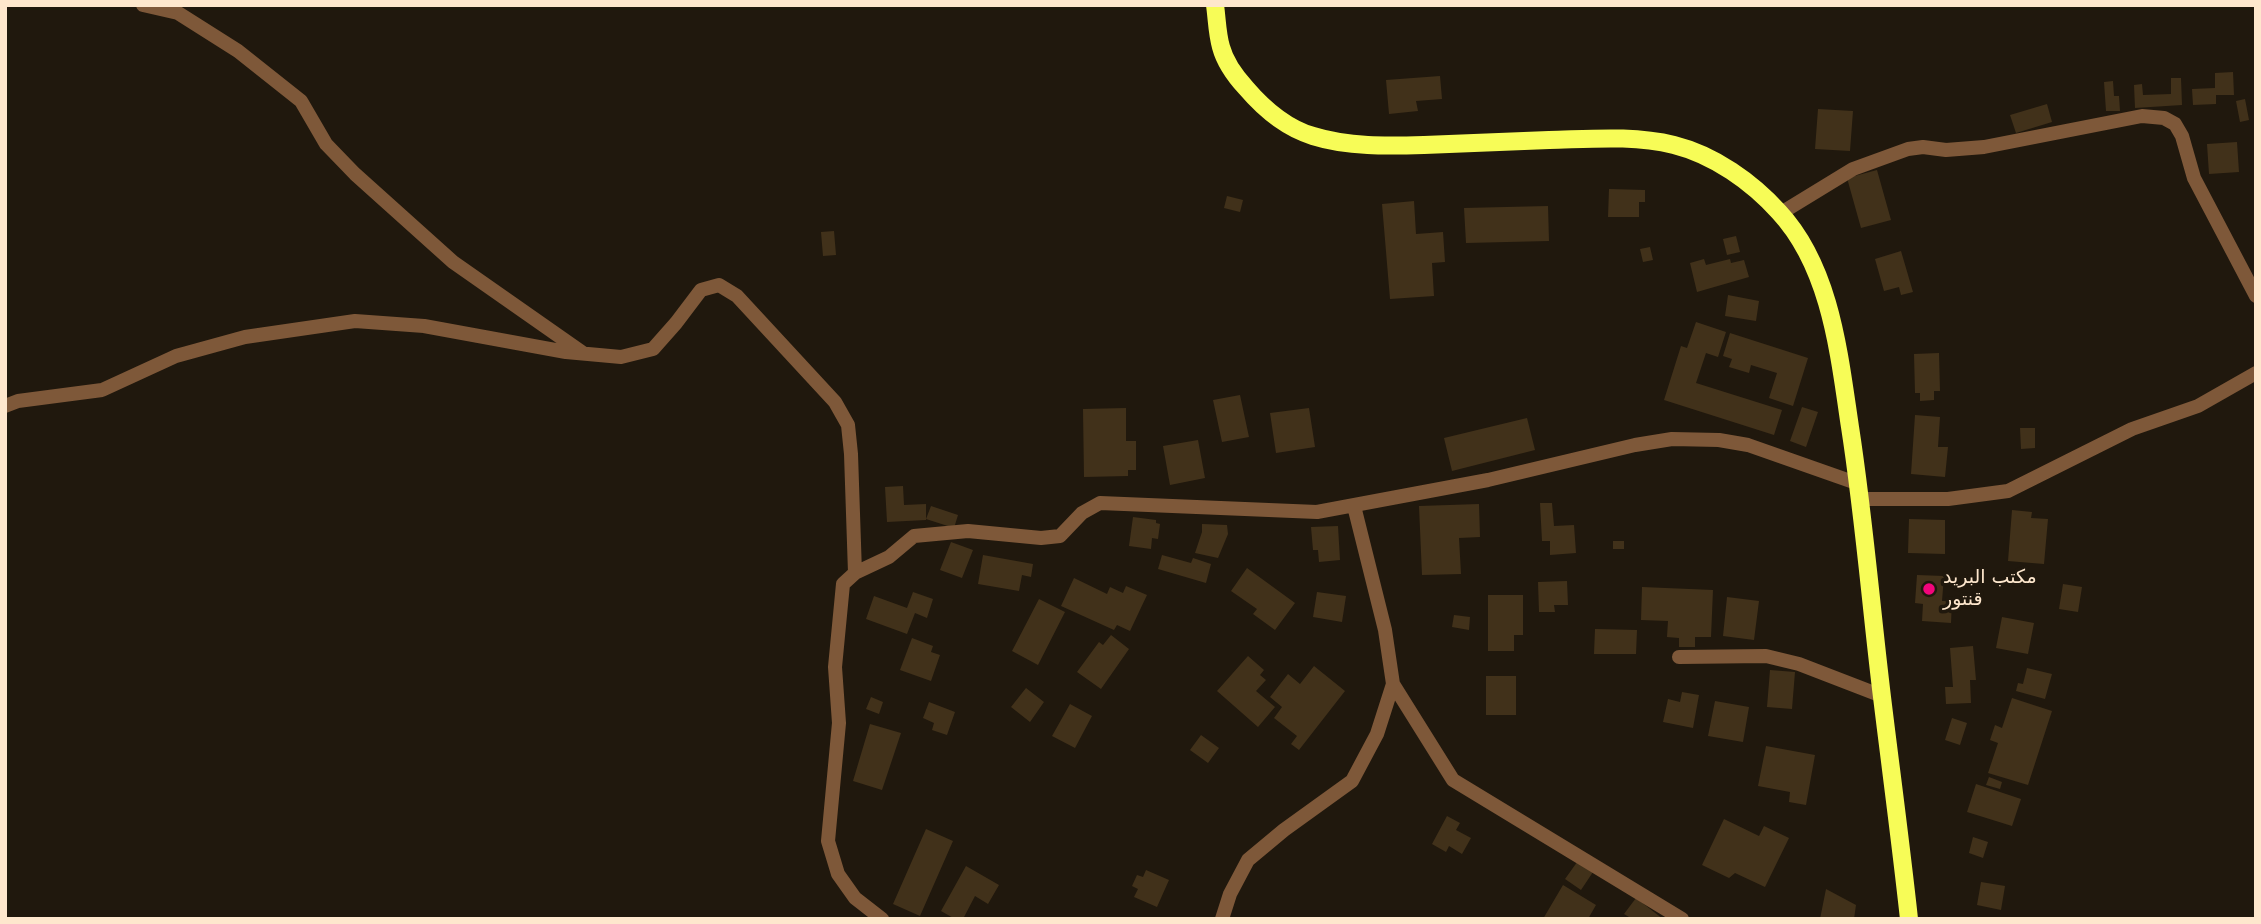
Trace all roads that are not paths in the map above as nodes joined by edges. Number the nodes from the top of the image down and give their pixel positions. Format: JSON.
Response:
{"nodes":[{"id":1,"x":143,"y":5,"type":"edge"},
{"id":2,"x":1215,"y":5,"type":"edge"},
{"id":3,"x":1781,"y":213,"type":"junction"},
{"id":4,"x":2256,"y":296,"type":"edge"},
{"id":5,"x":583,"y":354,"type":"junction"},
{"id":6,"x":2256,"y":373,"type":"edge"},
{"id":7,"x":5,"y":407,"type":"edge"},
{"id":8,"x":1860,"y":492,"type":"junction"},
{"id":9,"x":1354,"y":506,"type":"junction"},
{"id":10,"x":855,"y":573,"type":"junction"},
{"id":11,"x":1679,"y":657,"type":"dead end"},
{"id":12,"x":1394,"y":684,"type":"junction"},
{"id":13,"x":1882,"y":696,"type":"junction"},
{"id":14,"x":882,"y":919,"type":"edge"},
{"id":15,"x":1222,"y":919,"type":"edge"},
{"id":16,"x":1682,"y":919,"type":"edge"},
{"id":17,"x":1909,"y":919,"type":"edge"}],
"edges":[{"from":1,"to":5,"type":"street"},
{"from":2,"to":3,"type":"main road"},
{"from":3,"to":4,"type":"street"},
{"from":3,"to":8,"type":"main road"},
{"from":5,"to":7,"type":"street"},
{"from":5,"to":10,"type":"street"},
{"from":6,"to":8,"type":"street"},
{"from":8,"to":9,"type":"street"},
{"from":8,"to":13,"type":"main road"},
{"from":9,"to":10,"type":"street"},
{"from":9,"to":12,"type":"street"},
{"from":10,"to":14,"type":"street"},
{"from":11,"to":13,"type":"street"},
{"from":12,"to":15,"type":"street"},
{"from":12,"to":16,"type":"street"},
{"from":13,"to":17,"type":"main road"}]}
